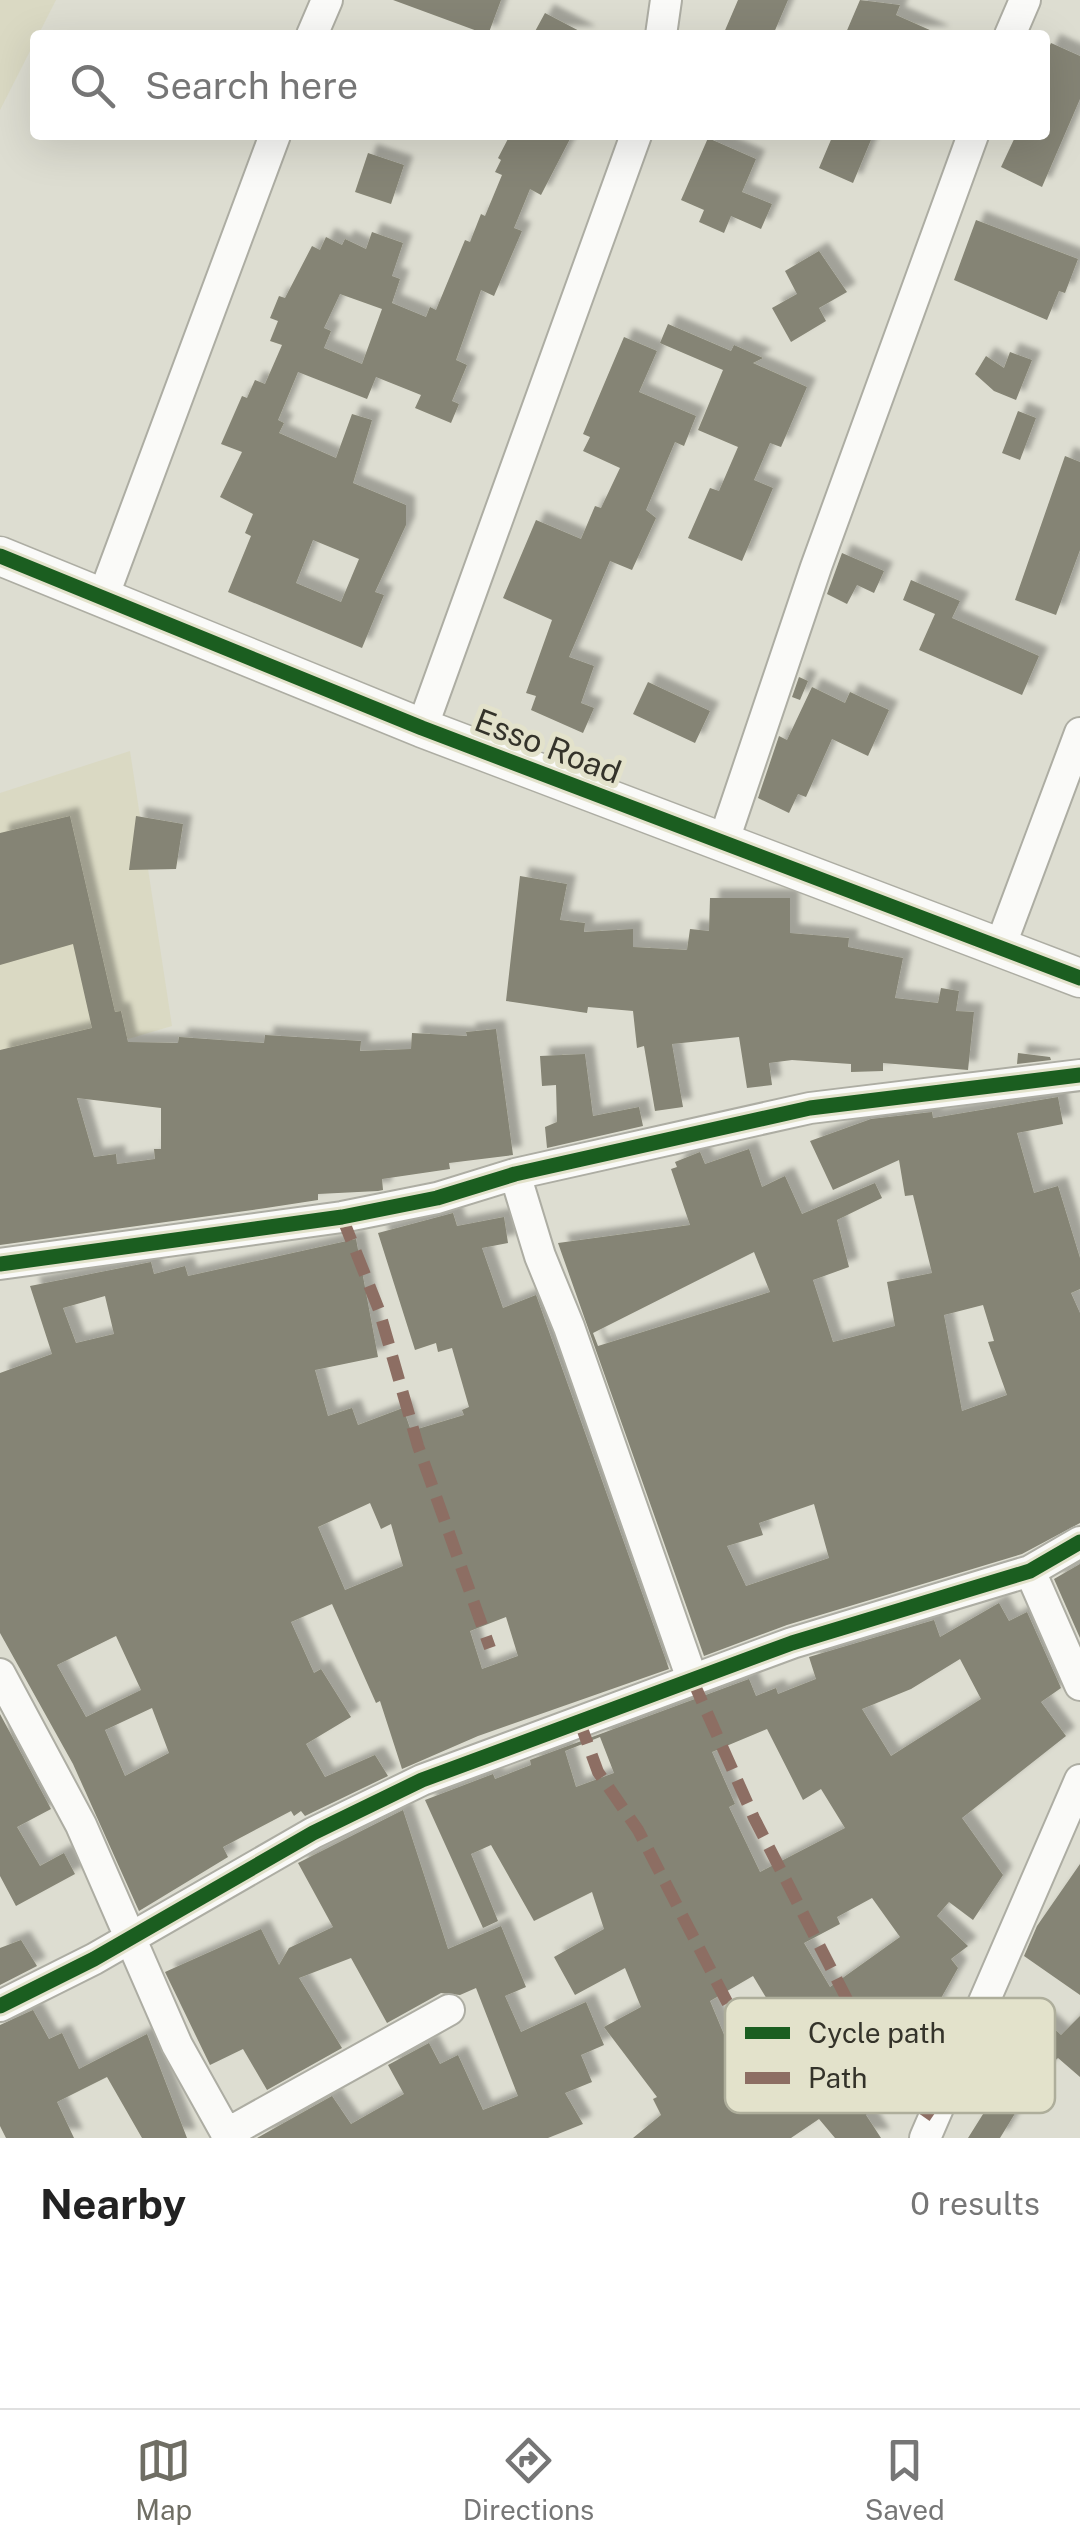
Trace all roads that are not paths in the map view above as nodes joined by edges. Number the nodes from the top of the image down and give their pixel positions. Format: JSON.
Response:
{"nodes":[{"id":1,"x":327,"y":0,"type":"edge"},
{"id":2,"x":666,"y":0,"type":"edge"},
{"id":3,"x":1025,"y":0,"type":"edge"},
{"id":4,"x":314,"y":30,"type":"edge"},
{"id":5,"x":661,"y":30,"type":"edge"},
{"id":6,"x":1012,"y":30,"type":"edge"},
{"id":7,"x":273,"y":140,"type":"edge"},
{"id":8,"x":634,"y":140,"type":"edge"},
{"id":9,"x":971,"y":140,"type":"edge"},
{"id":10,"x":0,"y":556,"type":"edge"},
{"id":11,"x":102,"y":600,"type":"junction"},
{"id":12,"x":422,"y":728,"type":"junction"},
{"id":13,"x":1080,"y":733,"type":"edge"},
{"id":14,"x":723,"y":842,"type":"junction"},
{"id":15,"x":1000,"y":947,"type":"junction"},
{"id":16,"x":1080,"y":978,"type":"edge"},
{"id":17,"x":1080,"y":1076,"type":"edge"},
{"id":18,"x":515,"y":1174,"type":"junction"},
{"id":19,"x":0,"y":1264,"type":"edge"},
{"id":20,"x":1080,"y":1542,"type":"edge"},
{"id":21,"x":1030,"y":1571,"type":"junction"},
{"id":22,"x":0,"y":1674,"type":"edge"},
{"id":23,"x":692,"y":1678,"type":"junction"},
{"id":24,"x":1080,"y":1685,"type":"edge"},
{"id":25,"x":1080,"y":1780,"type":"edge"},
{"id":26,"x":128,"y":1935,"type":"junction"},
{"id":27,"x":989,"y":1998,"type":"edge"},
{"id":28,"x":0,"y":2006,"type":"edge"},
{"id":29,"x":449,"y":2010,"type":"dead end"},
{"id":30,"x":228,"y":2136,"type":"edge"}],
"edges":[{"from":1,"to":4,"type":"street"},
{"from":2,"to":5,"type":"street"},
{"from":3,"to":6,"type":"street"},
{"from":7,"to":11,"type":"street"},
{"from":8,"to":12,"type":"street"},
{"from":9,"to":14,"type":"street"},
{"from":10,"to":11,"type":"street","name":"Esso Road"},
{"from":11,"to":12,"type":"street","name":"Esso Road"},
{"from":12,"to":14,"type":"street","name":"Esso Road"},
{"from":13,"to":15,"type":"street"},
{"from":14,"to":15,"type":"street","name":"Esso Road"},
{"from":15,"to":16,"type":"street","name":"Esso Road"},
{"from":17,"to":18,"type":"street"},
{"from":18,"to":19,"type":"street"},
{"from":18,"to":23,"type":"street"},
{"from":20,"to":21,"type":"street"},
{"from":21,"to":23,"type":"street"},
{"from":21,"to":24,"type":"street"},
{"from":22,"to":26,"type":"street"},
{"from":23,"to":26,"type":"street"},
{"from":25,"to":27,"type":"street"},
{"from":26,"to":28,"type":"street"},
{"from":26,"to":30,"type":"street"},
{"from":29,"to":30,"type":"street"}]}
